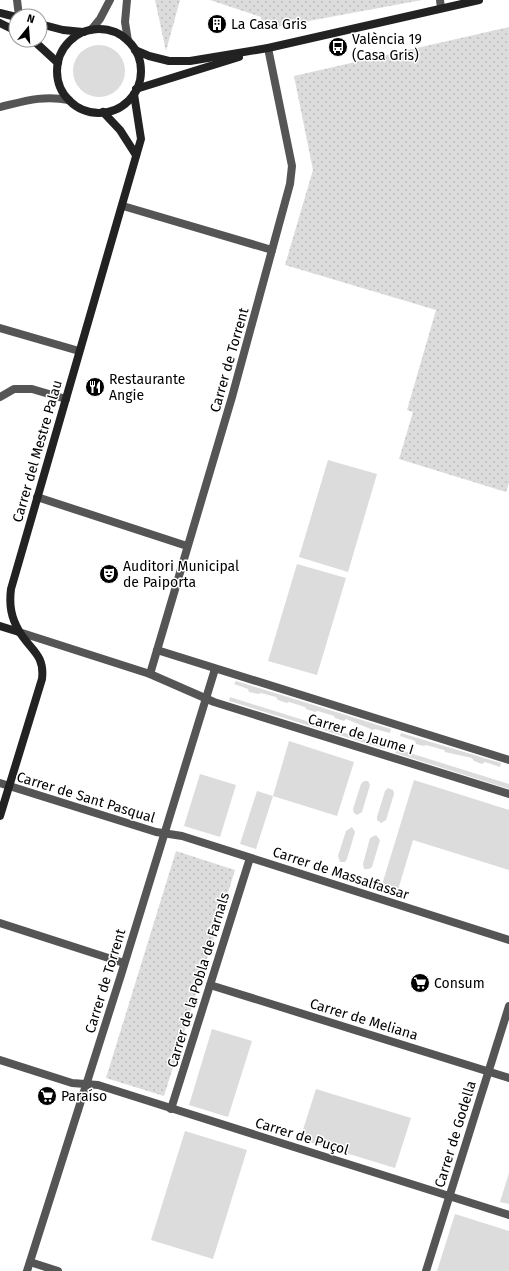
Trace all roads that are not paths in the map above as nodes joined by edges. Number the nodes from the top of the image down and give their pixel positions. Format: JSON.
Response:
{"nodes":[{"id":1,"x":110,"y":0,"type":"edge"},
{"id":2,"x":127,"y":0,"type":"edge"},
{"id":3,"x":480,"y":0,"type":"edge"},
{"id":4,"x":440,"y":4,"type":"edge"},
{"id":5,"x":48,"y":26,"type":"edge"},
{"id":6,"x":91,"y":30,"type":"junction"},
{"id":7,"x":83,"y":32,"type":"junction"},
{"id":8,"x":128,"y":41,"type":"junction"},
{"id":9,"x":42,"y":48,"type":"edge"},
{"id":10,"x":268,"y":48,"type":"junction"},
{"id":11,"x":135,"y":50,"type":"junction"},
{"id":12,"x":58,"y":63,"type":"junction"},
{"id":13,"x":135,"y":92,"type":"junction"},
{"id":14,"x":69,"y":100,"type":"junction"},
{"id":15,"x":0,"y":107,"type":"edge"},
{"id":16,"x":103,"y":112,"type":"junction"},
{"id":17,"x":136,"y":155,"type":"junction"},
{"id":18,"x":123,"y":206,"type":"junction"},
{"id":19,"x":272,"y":250,"type":"junction"},
{"id":20,"x":0,"y":328,"type":"edge"},
{"id":21,"x":79,"y":351,"type":"junction"},
{"id":22,"x":0,"y":398,"type":"edge"},
{"id":23,"x":66,"y":399,"type":"junction"},
{"id":24,"x":37,"y":497,"type":"junction"},
{"id":25,"x":187,"y":546,"type":"junction"},
{"id":26,"x":0,"y":626,"type":"edge"},
{"id":27,"x":19,"y":632,"type":"junction"},
{"id":28,"x":157,"y":650,"type":"junction"},
{"id":29,"x":215,"y":669,"type":"junction"},
{"id":30,"x":150,"y":674,"type":"junction"},
{"id":31,"x":206,"y":699,"type":"junction"},
{"id":32,"x":509,"y":760,"type":"edge"},
{"id":33,"x":0,"y":783,"type":"edge"},
{"id":34,"x":9,"y":786,"type":"junction"},
{"id":35,"x":509,"y":794,"type":"edge"},
{"id":36,"x":0,"y":816,"type":"edge"},
{"id":37,"x":164,"y":834,"type":"junction"},
{"id":38,"x":250,"y":858,"type":"junction"},
{"id":39,"x":0,"y":923,"type":"edge"},
{"id":40,"x":509,"y":940,"type":"edge"},
{"id":41,"x":124,"y":963,"type":"junction"},
{"id":42,"x":210,"y":985,"type":"junction"},
{"id":43,"x":509,"y":1006,"type":"edge"},
{"id":44,"x":0,"y":1060,"type":"edge"},
{"id":45,"x":488,"y":1072,"type":"junction"},
{"id":46,"x":509,"y":1078,"type":"edge"},
{"id":47,"x":86,"y":1084,"type":"junction"},
{"id":48,"x":171,"y":1109,"type":"junction"},
{"id":49,"x":449,"y":1196,"type":"junction"},
{"id":50,"x":509,"y":1215,"type":"edge"},
{"id":51,"x":30,"y":1262,"type":"junction"},
{"id":52,"x":27,"y":1271,"type":"edge"},
{"id":53,"x":58,"y":1271,"type":"edge"},
{"id":54,"x":426,"y":1271,"type":"edge"}],
"edges":[{"from":1,"to":6,"type":"street"},
{"from":2,"to":8,"type":"street"},
{"from":3,"to":4,"type":"street"},
{"from":4,"to":10,"type":"street"},
{"from":5,"to":7,"type":"street"},
{"from":6,"to":7,"type":"street"},
{"from":6,"to":8,"type":"street"},
{"from":7,"to":12,"type":"street"},
{"from":8,"to":11,"type":"street"},
{"from":9,"to":12,"type":"street"},
{"from":10,"to":11,"type":"street"},
{"from":10,"to":13,"type":"street"},
{"from":10,"to":19,"type":"street","name":"Carrer de Torrent"},
{"from":11,"to":13,"type":"street"},
{"from":12,"to":14,"type":"street"},
{"from":13,"to":16,"type":"street"},
{"from":13,"to":17,"type":"street","name":"Carrer del Mestre Palau"},
{"from":14,"to":15,"type":"street"},
{"from":14,"to":16,"type":"street"},
{"from":16,"to":17,"type":"street"},
{"from":17,"to":18,"type":"street","name":"Carrer del Mestre Palau"},
{"from":18,"to":19,"type":"street"},
{"from":18,"to":21,"type":"street","name":"Carrer del Mestre Palau"},
{"from":19,"to":25,"type":"street","name":"Carrer de Torrent"},
{"from":20,"to":21,"type":"street"},
{"from":21,"to":23,"type":"street","name":"Carrer del Mestre Palau"},
{"from":22,"to":23,"type":"street"},
{"from":23,"to":24,"type":"street","name":"Carrer del Mestre Palau"},
{"from":24,"to":25,"type":"street"},
{"from":24,"to":27,"type":"street","name":"Carrer del Mestre Palau"},
{"from":25,"to":28,"type":"street","name":"Carrer de Torrent"},
{"from":26,"to":27,"type":"street","name":"Carrer de Jaume I"},
{"from":27,"to":30,"type":"street","name":"Carrer de Jaume I"},
{"from":27,"to":34,"type":"street","name":"Carrer del Mestre Palau"},
{"from":28,"to":29,"type":"street","name":"Carrer de Jaume I"},
{"from":28,"to":30,"type":"street","name":"Carrer de Torrent"},
{"from":29,"to":31,"type":"street"},
{"from":29,"to":32,"type":"street","name":"Carrer de Jaume I"},
{"from":30,"to":31,"type":"street","name":"Carrer de Jaume I"},
{"from":31,"to":35,"type":"street","name":"Carrer de Jaume I"},
{"from":31,"to":37,"type":"street","name":"Carrer de Torrent"},
{"from":33,"to":34,"type":"street","name":"Carrer de Sant Pasqual"},
{"from":34,"to":36,"type":"street","name":"Carrer del Mestre Palau"},
{"from":34,"to":37,"type":"street","name":"Carrer de Sant Pasqual"},
{"from":37,"to":38,"type":"street","name":"Carrer de Massalfassar"},
{"from":37,"to":41,"type":"street","name":"Carrer de Torrent"},
{"from":38,"to":40,"type":"street","name":"Carrer de Massalfassar"},
{"from":38,"to":42,"type":"street","name":"Carrer de la Pobla de Farnals"},
{"from":39,"to":41,"type":"street"},
{"from":41,"to":47,"type":"street","name":"Carrer de Torrent"},
{"from":42,"to":45,"type":"street","name":"Carrer de Meliana"},
{"from":42,"to":48,"type":"street","name":"Carrer de la Pobla de Farnals"},
{"from":43,"to":45,"type":"street","name":"Carrer de Godella"},
{"from":44,"to":47,"type":"street","name":"Carrer de Puçol"},
{"from":45,"to":46,"type":"street","name":"Carrer de Meliana"},
{"from":45,"to":49,"type":"street","name":"Carrer de Godella"},
{"from":47,"to":48,"type":"street","name":"Carrer de Puçol"},
{"from":47,"to":51,"type":"street","name":"Carrer de Torrent"},
{"from":48,"to":49,"type":"street","name":"Carrer de Puçol"},
{"from":49,"to":50,"type":"street","name":"Carrer de Puçol"},
{"from":49,"to":54,"type":"street","name":"Carrer de Godella"},
{"from":51,"to":52,"type":"street","name":"Carrer de Torrent"},
{"from":51,"to":53,"type":"street"}]}
